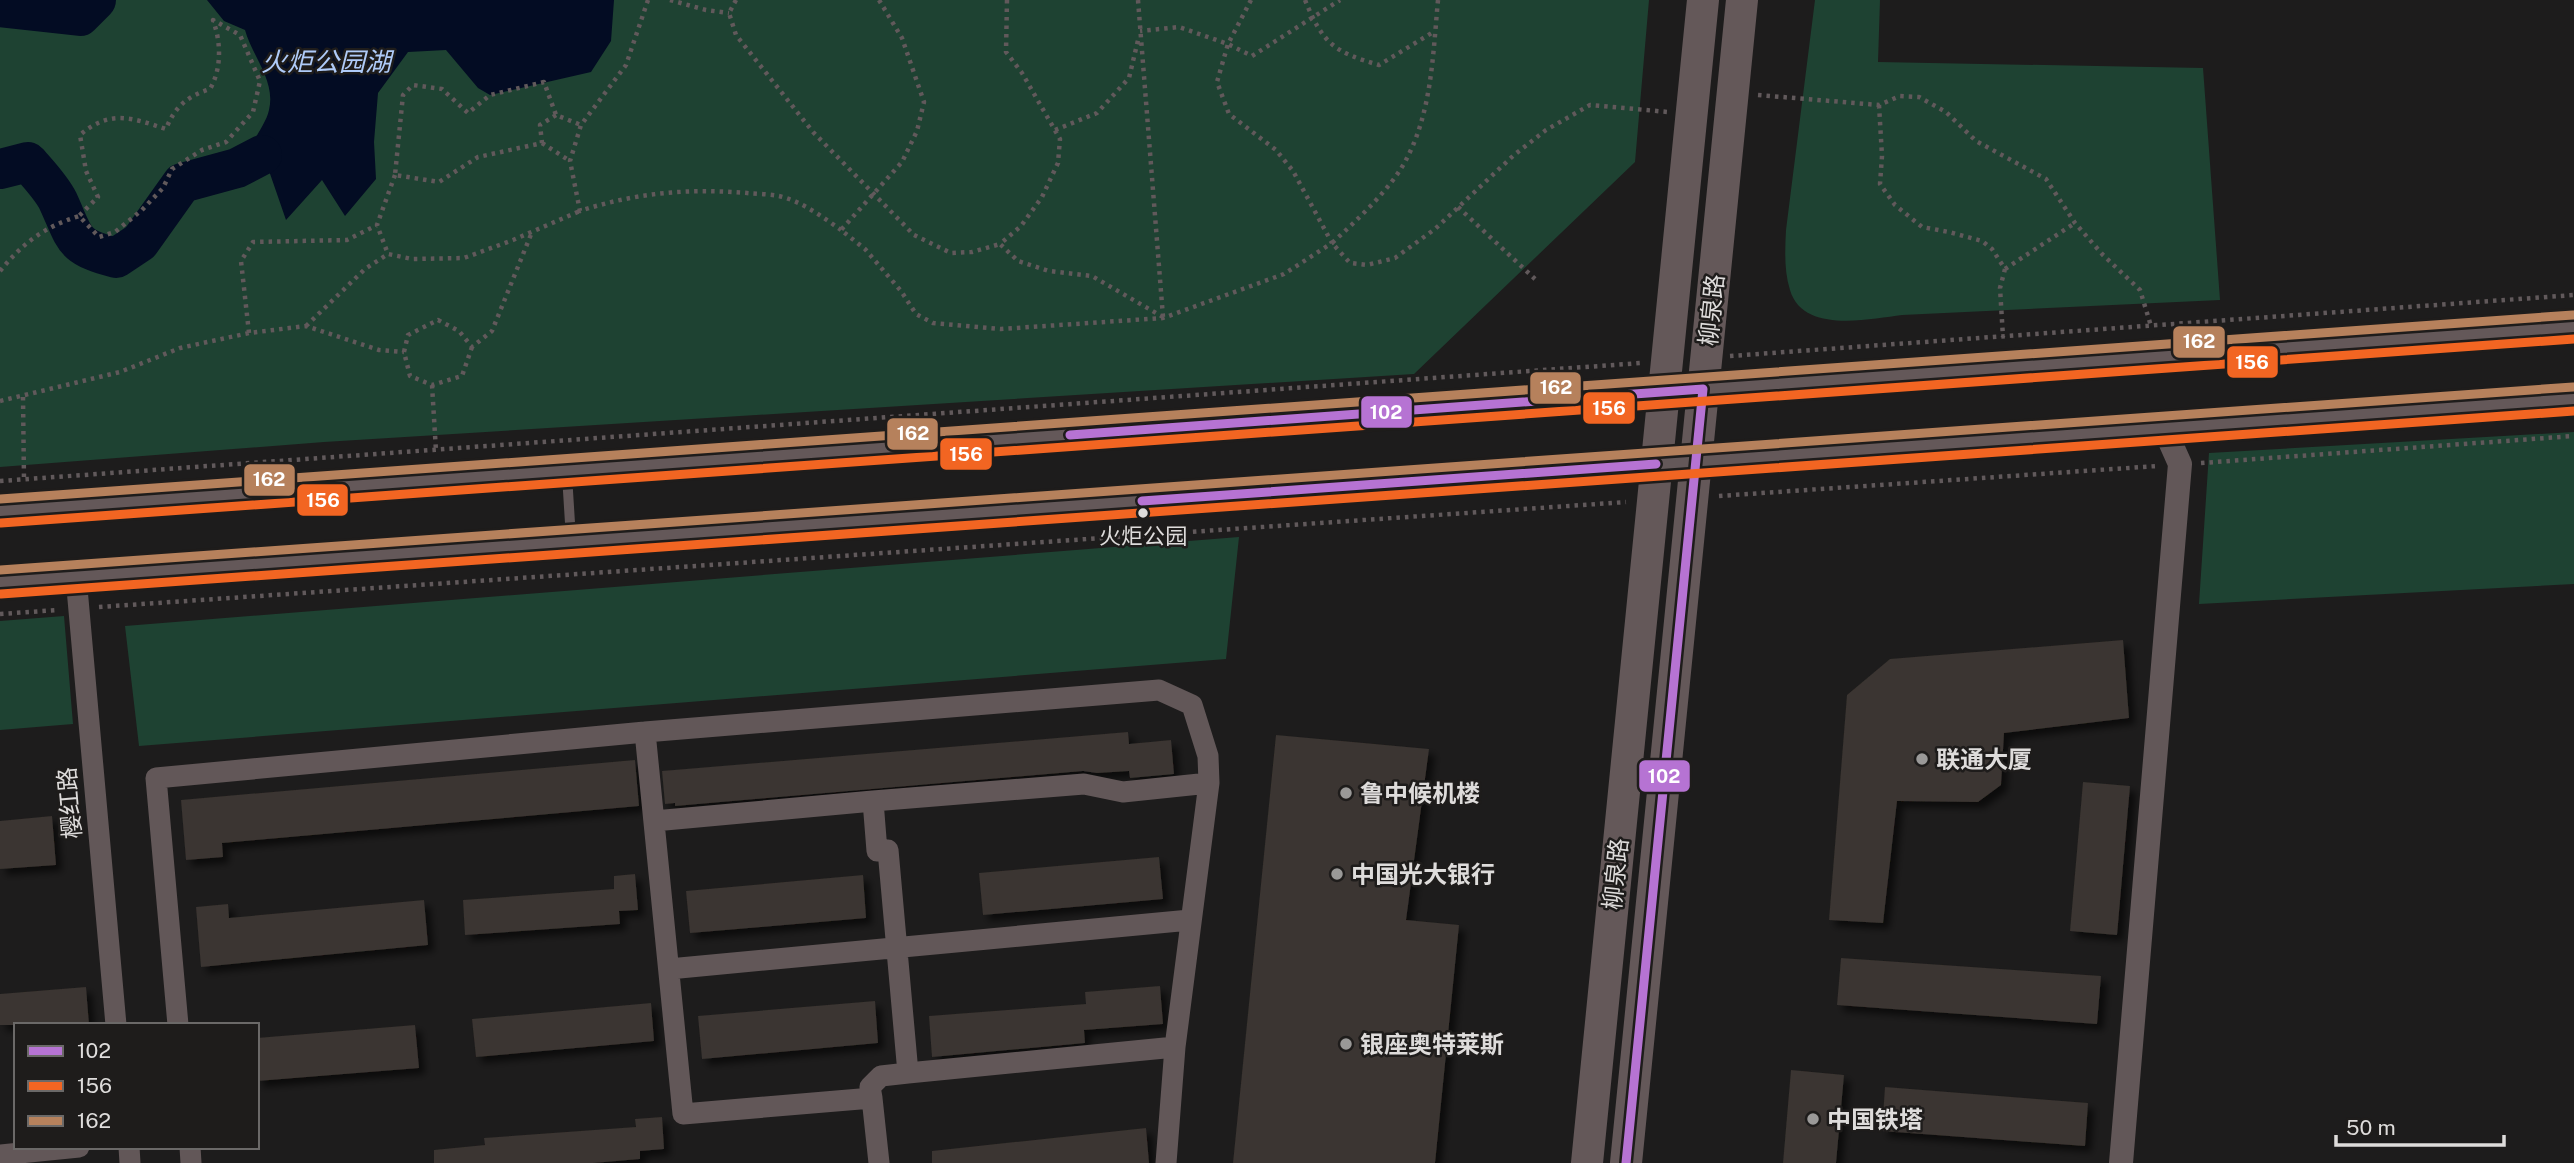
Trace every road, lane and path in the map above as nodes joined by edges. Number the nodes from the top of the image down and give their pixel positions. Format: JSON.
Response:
{"nodes":[{"id":1,"x":648,"y":0,"type":"edge"},
{"id":2,"x":670,"y":0,"type":"edge"},
{"id":3,"x":736,"y":0,"type":"edge"},
{"id":4,"x":879,"y":0,"type":"edge"},
{"id":5,"x":1007,"y":0,"type":"edge"},
{"id":6,"x":1138,"y":0,"type":"edge"},
{"id":7,"x":1251,"y":0,"type":"edge"},
{"id":8,"x":1306,"y":0,"type":"edge"},
{"id":9,"x":1340,"y":0,"type":"edge"},
{"id":10,"x":1438,"y":0,"type":"edge"},
{"id":11,"x":1703,"y":0,"type":"edge"},
{"id":12,"x":1742,"y":0,"type":"edge"},
{"id":13,"x":729,"y":13,"type":"junction"},
{"id":14,"x":1312,"y":17,"type":"junction"},
{"id":15,"x":1435,"y":30,"type":"junction"},
{"id":16,"x":1140,"y":31,"type":"junction"},
{"id":17,"x":1228,"y":44,"type":"junction"},
{"id":18,"x":1733,"y":93,"type":"junction"},
{"id":19,"x":1879,"y":105,"type":"junction"},
{"id":20,"x":556,"y":115,"type":"junction"},
{"id":21,"x":1691,"y":115,"type":"junction"},
{"id":22,"x":581,"y":125,"type":"junction"},
{"id":23,"x":1055,"y":130,"type":"junction"},
{"id":24,"x":542,"y":143,"type":"junction"},
{"id":25,"x":570,"y":161,"type":"junction"},
{"id":26,"x":395,"y":175,"type":"junction"},
{"id":27,"x":873,"y":194,"type":"junction"},
{"id":28,"x":1458,"y":207,"type":"junction"},
{"id":29,"x":580,"y":211,"type":"junction"},
{"id":30,"x":79,"y":216,"type":"junction"},
{"id":31,"x":2075,"y":223,"type":"junction"},
{"id":32,"x":377,"y":225,"type":"junction"},
{"id":33,"x":841,"y":230,"type":"junction"},
{"id":34,"x":532,"y":232,"type":"junction"},
{"id":35,"x":1332,"y":243,"type":"junction"},
{"id":36,"x":1000,"y":244,"type":"junction"},
{"id":37,"x":388,"y":254,"type":"junction"},
{"id":38,"x":2005,"y":269,"type":"junction"},
{"id":39,"x":0,"y":271,"type":"edge"},
{"id":40,"x":1535,"y":279,"type":"dead end"},
{"id":41,"x":2574,"y":295,"type":"edge"},
{"id":42,"x":1163,"y":318,"type":"junction"},
{"id":43,"x":306,"y":326,"type":"junction"},
{"id":44,"x":2151,"y":326,"type":"junction"},
{"id":45,"x":2574,"y":327,"type":"edge"},
{"id":46,"x":249,"y":333,"type":"junction"},
{"id":47,"x":2003,"y":337,"type":"junction"},
{"id":48,"x":472,"y":347,"type":"junction"},
{"id":49,"x":404,"y":352,"type":"junction"},
{"id":50,"x":2160,"y":357,"type":"junction"},
{"id":51,"x":1706,"y":358,"type":"junction"},
{"id":52,"x":1667,"y":361,"type":"junction"},
{"id":53,"x":2005,"y":368,"type":"junction"},
{"id":54,"x":432,"y":385,"type":"junction"},
{"id":55,"x":1703,"y":389,"type":"junction"},
{"id":56,"x":1664,"y":393,"type":"junction"},
{"id":57,"x":23,"y":397,"type":"junction"},
{"id":58,"x":2574,"y":399,"type":"edge"},
{"id":59,"x":0,"y":401,"type":"edge"},
{"id":60,"x":2164,"y":428,"type":"junction"},
{"id":61,"x":2574,"y":436,"type":"edge"},
{"id":62,"x":1696,"y":461,"type":"junction"},
{"id":63,"x":1656,"y":464,"type":"junction"},
{"id":64,"x":2180,"y":464,"type":"junction"},
{"id":65,"x":437,"y":465,"type":"junction"},
{"id":66,"x":567,"y":471,"type":"junction"},
{"id":67,"x":0,"y":481,"type":"edge"},
{"id":68,"x":1692,"y":498,"type":"junction"},
{"id":69,"x":16,"y":500,"type":"edge"},
{"id":70,"x":1653,"y":501,"type":"junction"},
{"id":71,"x":572,"y":542,"type":"junction"},
{"id":72,"x":76,"y":577,"type":"junction"},
{"id":73,"x":0,"y":582,"type":"edge"},
{"id":74,"x":79,"y":608,"type":"junction"},
{"id":75,"x":0,"y":614,"type":"edge"},
{"id":76,"x":645,"y":732,"type":"junction"},
{"id":77,"x":1209,"y":783,"type":"junction"},
{"id":78,"x":873,"y":801,"type":"junction"},
{"id":79,"x":654,"y":821,"type":"junction"},
{"id":80,"x":1190,"y":920,"type":"junction"},
{"id":81,"x":897,"y":949,"type":"junction"},
{"id":82,"x":668,"y":969,"type":"junction"},
{"id":83,"x":116,"y":1023,"type":"edge"},
{"id":84,"x":178,"y":1023,"type":"edge"},
{"id":85,"x":1175,"y":1047,"type":"junction"},
{"id":86,"x":908,"y":1073,"type":"junction"},
{"id":87,"x":872,"y":1098,"type":"junction"},
{"id":88,"x":59,"y":1149,"type":"edge"},
{"id":89,"x":0,"y":1155,"type":"edge"},
{"id":90,"x":879,"y":1163,"type":"edge"},
{"id":91,"x":1166,"y":1163,"type":"edge"},
{"id":92,"x":1587,"y":1163,"type":"edge"},
{"id":93,"x":1626,"y":1163,"type":"edge"},
{"id":94,"x":2120,"y":1163,"type":"edge"}],
"edges":[{"from":1,"to":22,"type":"path"},
{"from":2,"to":13,"type":"path"},
{"from":3,"to":13,"type":"path"},
{"from":4,"to":27,"type":"path"},
{"from":5,"to":23,"type":"path"},
{"from":6,"to":16,"type":"path"},
{"from":7,"to":17,"type":"path"},
{"from":8,"to":14,"type":"path"},
{"from":9,"to":14,"type":"path"},
{"from":10,"to":15,"type":"path"},
{"from":11,"to":21,"type":"main road","name":"柳泉路"},
{"from":12,"to":18,"type":"main road","name":"柳泉路"},
{"from":13,"to":27,"type":"path"},
{"from":14,"to":15,"type":"path"},
{"from":14,"to":17,"type":"path"},
{"from":15,"to":35,"type":"path"},
{"from":16,"to":17,"type":"path"},
{"from":16,"to":23,"type":"path"},
{"from":16,"to":42,"type":"path"},
{"from":17,"to":35,"type":"path"},
{"from":18,"to":19,"type":"path"},
{"from":18,"to":51,"type":"main road","name":"柳泉路"},
{"from":19,"to":31,"type":"path"},
{"from":19,"to":38,"type":"path"},
{"from":20,"to":22,"type":"path"},
{"from":20,"to":24,"type":"path"},
{"from":20,"to":26,"type":"path"},
{"from":21,"to":28,"type":"path"},
{"from":21,"to":52,"type":"main road","name":"柳泉路"},
{"from":22,"to":25,"type":"path"},
{"from":23,"to":36,"type":"path"},
{"from":24,"to":25,"type":"path"},
{"from":24,"to":26,"type":"path"},
{"from":25,"to":29,"type":"path"},
{"from":26,"to":32,"type":"path"},
{"from":27,"to":33,"type":"path"},
{"from":27,"to":36,"type":"path"},
{"from":28,"to":35,"type":"path"},
{"from":28,"to":40,"type":"path"},
{"from":29,"to":33,"type":"path"},
{"from":29,"to":34,"type":"path"},
{"from":30,"to":30,"type":"path"},
{"from":30,"to":39,"type":"path"},
{"from":31,"to":38,"type":"path"},
{"from":31,"to":44,"type":"path"},
{"from":32,"to":37,"type":"path"},
{"from":32,"to":46,"type":"path"},
{"from":33,"to":42,"type":"path"},
{"from":34,"to":37,"type":"path"},
{"from":34,"to":48,"type":"path"},
{"from":35,"to":42,"type":"path"},
{"from":36,"to":42,"type":"path"},
{"from":37,"to":43,"type":"path"},
{"from":38,"to":47,"type":"path"},
{"from":41,"to":44,"type":"path"},
{"from":43,"to":46,"type":"path"},
{"from":43,"to":49,"type":"path"},
{"from":44,"to":47,"type":"path"},
{"from":44,"to":50,"type":"path"},
{"from":45,"to":50,"type":"main road"},
{"from":46,"to":57,"type":"path"},
{"from":47,"to":51,"type":"path"},
{"from":47,"to":53,"type":"path"},
{"from":48,"to":49,"type":"path"},
{"from":48,"to":54,"type":"path"},
{"from":49,"to":54,"type":"path"},
{"from":50,"to":53,"type":"main road"},
{"from":51,"to":55,"type":"main road","name":"柳泉路"},
{"from":52,"to":56,"type":"main road","name":"柳泉路"},
{"from":52,"to":65,"type":"path"},
{"from":53,"to":55,"type":"main road"},
{"from":54,"to":65,"type":"path"},
{"from":55,"to":56,"type":"main road"},
{"from":55,"to":62,"type":"main road","name":"柳泉路"},
{"from":56,"to":63,"type":"main road","name":"柳泉路"},
{"from":56,"to":66,"type":"main road"},
{"from":57,"to":59,"type":"path"},
{"from":57,"to":69,"type":"path"},
{"from":58,"to":60,"type":"main road"},
{"from":60,"to":62,"type":"main road"},
{"from":60,"to":64,"type":"street"},
{"from":61,"to":64,"type":"path"},
{"from":62,"to":63,"type":"main road"},
{"from":62,"to":68,"type":"main road","name":"柳泉路"},
{"from":63,"to":70,"type":"main road","name":"柳泉路"},
{"from":63,"to":71,"type":"main road"},
{"from":64,"to":68,"type":"path"},
{"from":64,"to":94,"type":"street"},
{"from":65,"to":66,"type":"main road"},
{"from":65,"to":69,"type":"main road"},
{"from":65,"to":69,"type":"path"},
{"from":66,"to":71,"type":"lane"},
{"from":67,"to":69,"type":"path"},
{"from":68,"to":93,"type":"main road","name":"柳泉路"},
{"from":70,"to":74,"type":"path"},
{"from":70,"to":92,"type":"main road","name":"柳泉路"},
{"from":71,"to":72,"type":"main road"},
{"from":72,"to":73,"type":"main road"},
{"from":72,"to":74,"type":"street","name":"樱红路"},
{"from":74,"to":75,"type":"path"},
{"from":74,"to":83,"type":"street","name":"樱红路"},
{"from":76,"to":77,"type":"street"},
{"from":76,"to":79,"type":"street"},
{"from":76,"to":84,"type":"street"},
{"from":77,"to":78,"type":"street"},
{"from":77,"to":80,"type":"street"},
{"from":78,"to":79,"type":"street"},
{"from":78,"to":81,"type":"street"},
{"from":79,"to":82,"type":"street"},
{"from":80,"to":81,"type":"street"},
{"from":80,"to":85,"type":"street"},
{"from":81,"to":82,"type":"street"},
{"from":81,"to":86,"type":"street"},
{"from":82,"to":87,"type":"street"},
{"from":85,"to":86,"type":"street"},
{"from":85,"to":91,"type":"street"},
{"from":86,"to":87,"type":"street"},
{"from":87,"to":90,"type":"street"},
{"from":88,"to":89,"type":"street"}]}
